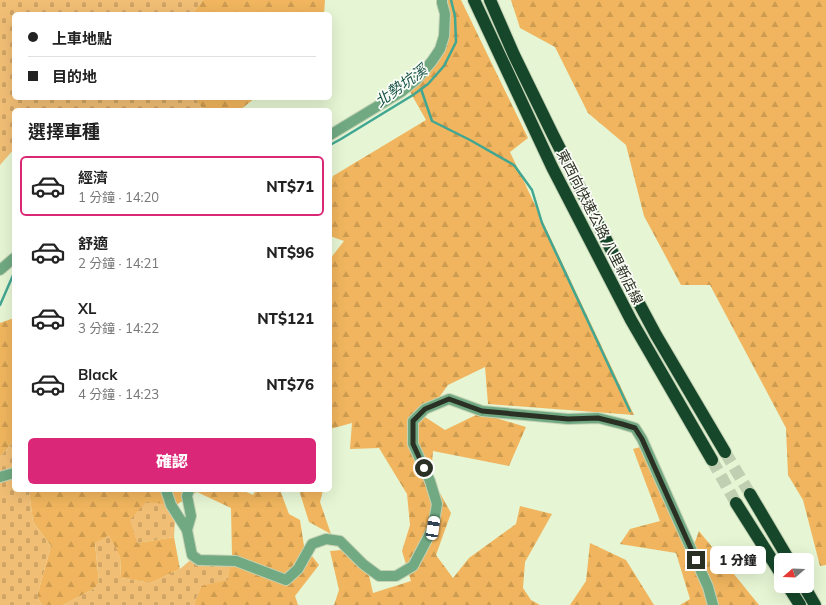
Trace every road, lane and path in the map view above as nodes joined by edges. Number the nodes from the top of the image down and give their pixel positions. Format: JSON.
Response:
{"nodes":[{"id":1,"x":442,"y":0,"type":"edge"},
{"id":2,"x":474,"y":0,"type":"edge"},
{"id":3,"x":490,"y":0,"type":"edge"},
{"id":4,"x":332,"y":134,"type":"edge"},
{"id":5,"x":12,"y":260,"type":"edge"},
{"id":6,"x":0,"y":270,"type":"edge"},
{"id":7,"x":725,"y":452,"type":"tunnel mouth"},
{"id":8,"x":712,"y":460,"type":"tunnel mouth"},
{"id":9,"x":12,"y":474,"type":"edge"},
{"id":10,"x":0,"y":477,"type":"edge"},
{"id":11,"x":167,"y":492,"type":"edge"},
{"id":12,"x":188,"y":492,"type":"edge"},
{"id":13,"x":750,"y":494,"type":"tunnel mouth"},
{"id":14,"x":736,"y":503,"type":"tunnel mouth"},
{"id":15,"x":187,"y":530,"type":"junction"},
{"id":16,"x":785,"y":553,"type":"edge"},
{"id":17,"x":774,"y":563,"type":"edge"},
{"id":18,"x":792,"y":593,"type":"edge"},
{"id":19,"x":808,"y":593,"type":"edge"},
{"id":20,"x":798,"y":602,"type":"edge"},
{"id":21,"x":713,"y":605,"type":"edge"},
{"id":22,"x":815,"y":605,"type":"edge"}],
"edges":[{"from":1,"to":4,"type":"street"},
{"from":2,"to":8,"type":"highway","name":"東西向快速公路 八里新店線"},
{"from":3,"to":7,"type":"highway","name":"東西向快速公路 八里新店線"},
{"from":5,"to":6,"type":"street"},
{"from":9,"to":10,"type":"street"},
{"from":11,"to":15,"type":"street"},
{"from":12,"to":15,"type":"street"},
{"from":13,"to":16,"type":"highway"},
{"from":14,"to":17,"type":"highway"},
{"from":15,"to":21,"type":"street"},
{"from":18,"to":20,"type":"highway"},
{"from":19,"to":22,"type":"highway"}]}
